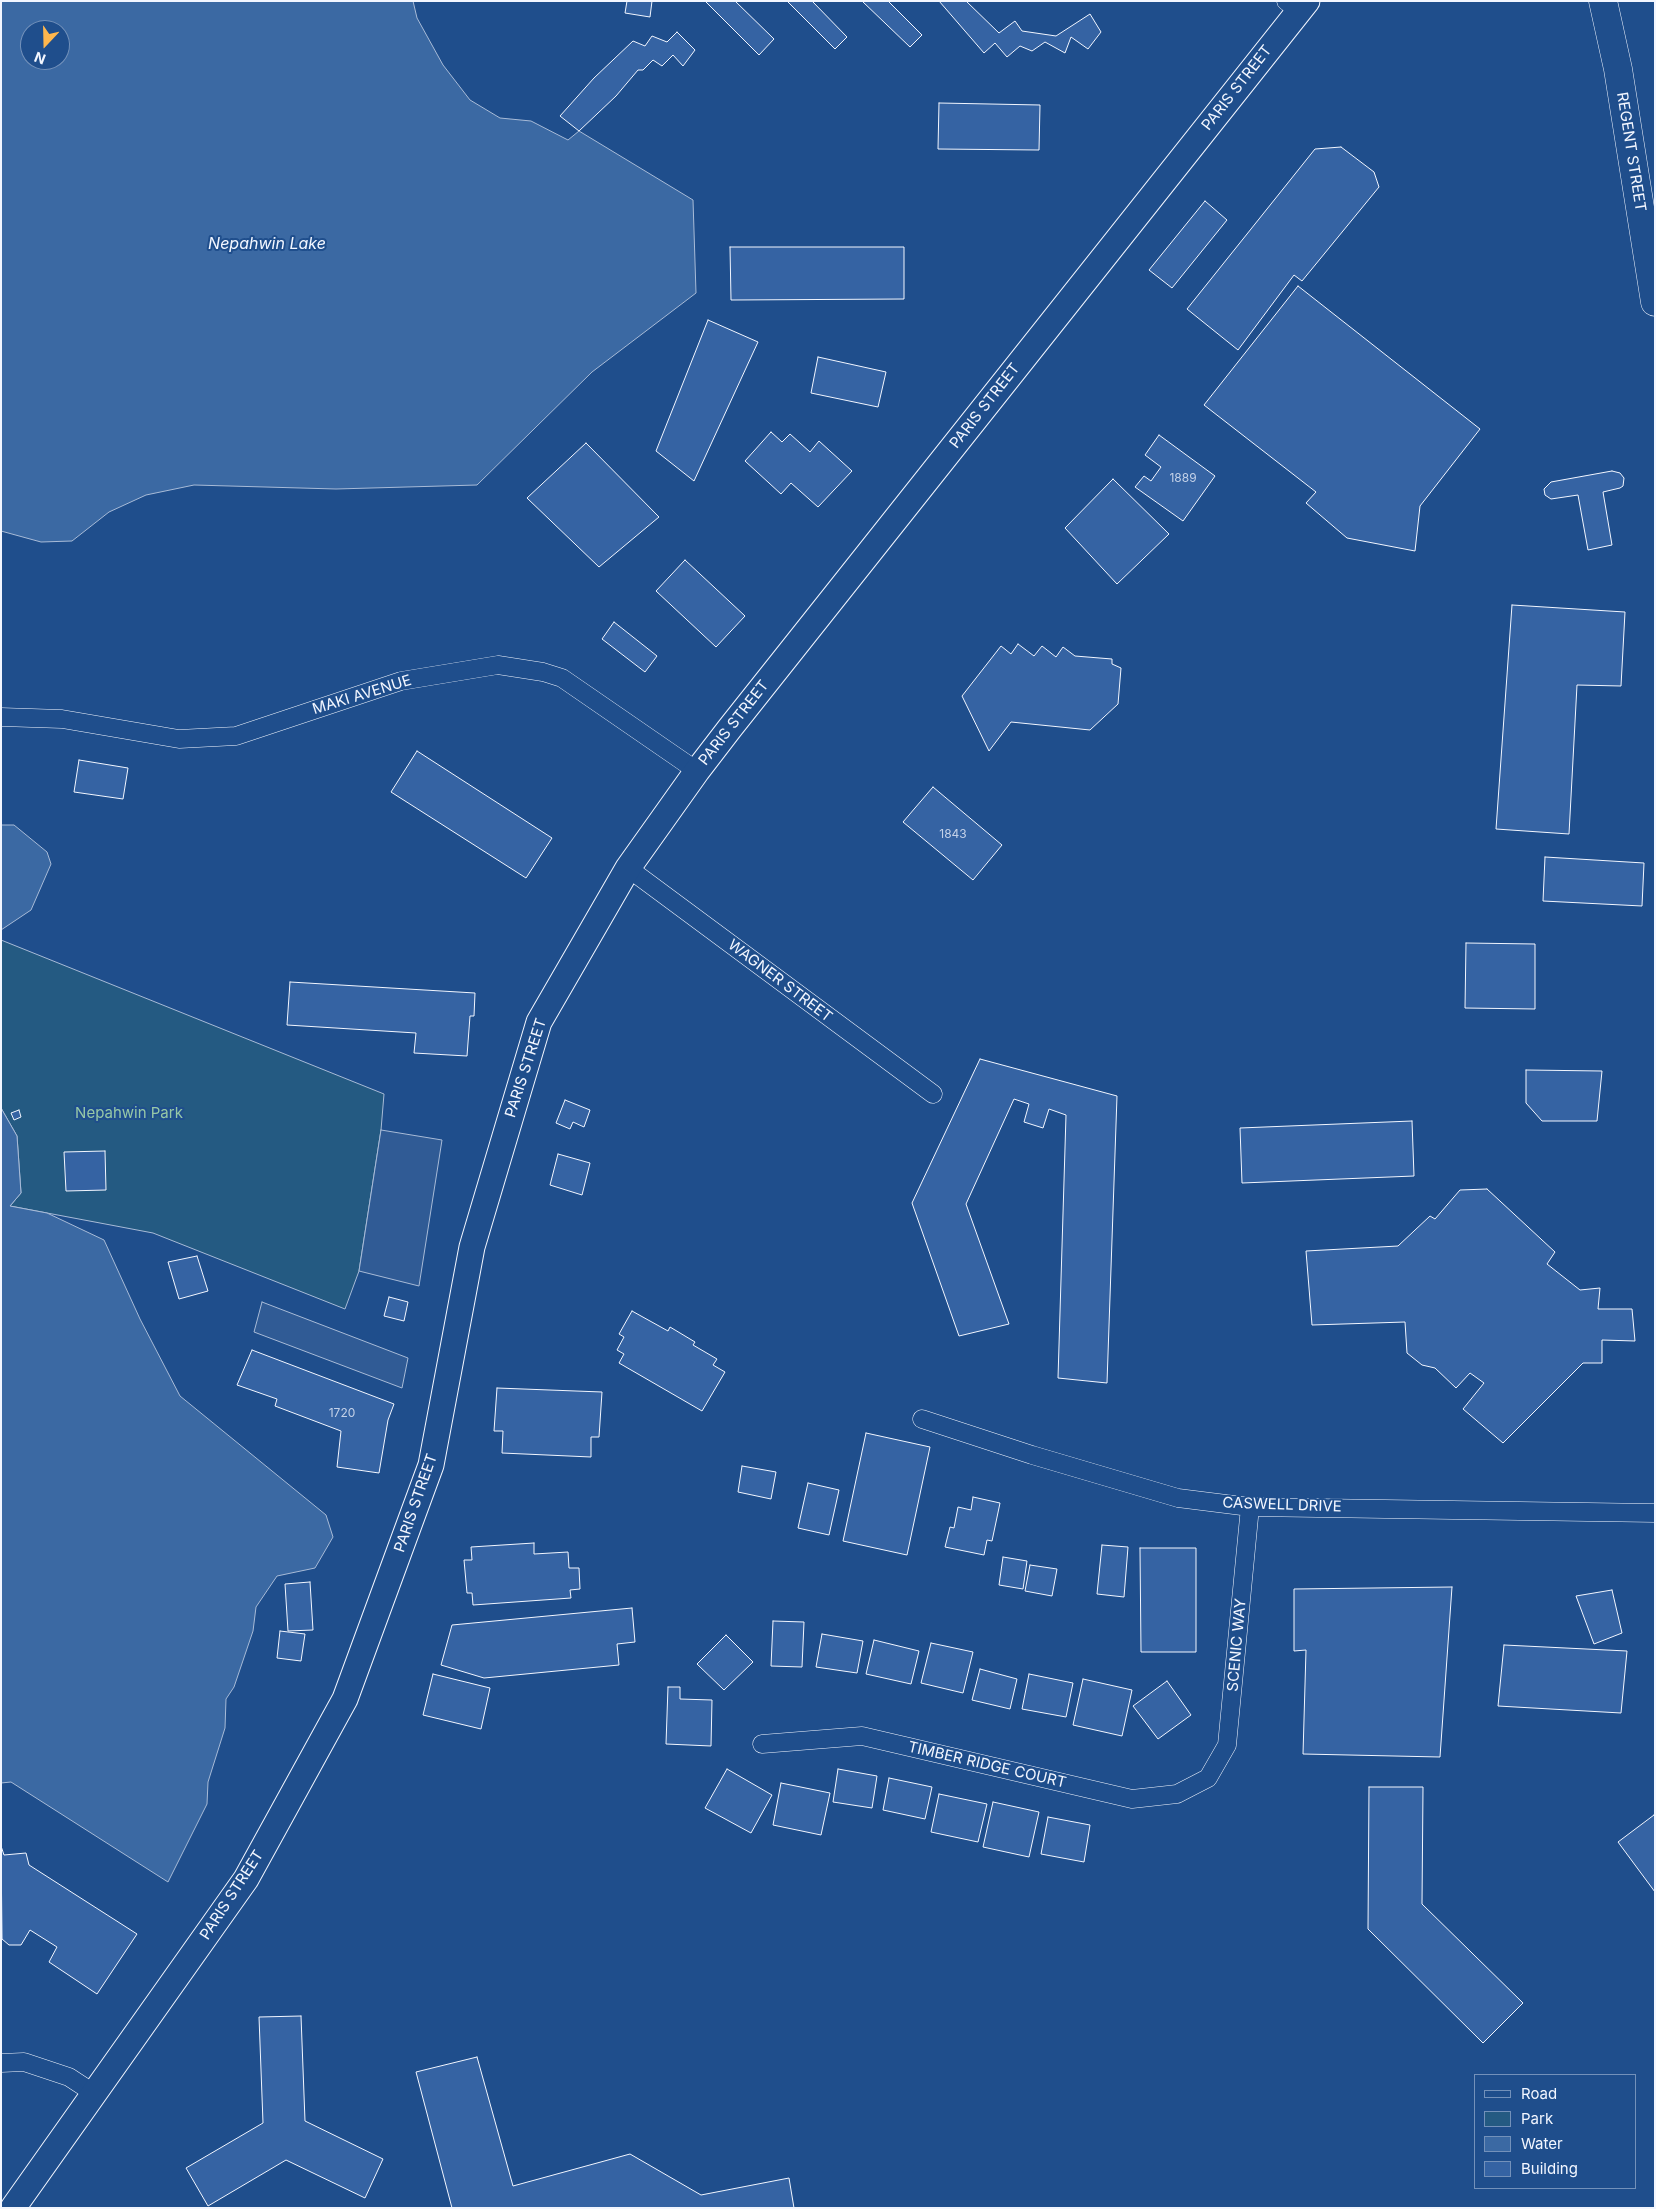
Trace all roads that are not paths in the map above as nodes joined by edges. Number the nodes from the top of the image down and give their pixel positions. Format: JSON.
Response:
{"nodes":[{"id":1,"x":1603,"y":1,"type":"edge"},
{"id":2,"x":1298,"y":4,"type":"edge"},
{"id":3,"x":1655,"y":302,"type":"edge"},
{"id":4,"x":1,"y":717,"type":"edge"},
{"id":5,"x":697,"y":771,"type":"junction"},
{"id":6,"x":628,"y":868,"type":"junction"},
{"id":7,"x":933,"y":1094,"type":"dead end"},
{"id":8,"x":922,"y":1418,"type":"dead end"},
{"id":9,"x":1250,"y":1506,"type":"junction"},
{"id":10,"x":1655,"y":1513,"type":"edge"},
{"id":11,"x":762,"y":1744,"type":"dead end"},
{"id":12,"x":1208,"y":1778,"type":"joint"},
{"id":13,"x":1,"y":2063,"type":"edge"},
{"id":14,"x":95,"y":2094,"type":"junction"},
{"id":15,"x":13,"y":2208,"type":"edge"}],
"edges":[{"from":1,"to":3,"type":"main road","name":"REGENT STREET"},
{"from":2,"to":5,"type":"main road","name":"PARIS STREET"},
{"from":4,"to":5,"type":"street","name":"MAKI AVENUE"},
{"from":5,"to":6,"type":"main road","name":"PARIS STREET"},
{"from":6,"to":7,"type":"street","name":"WAGNER STREET"},
{"from":6,"to":14,"type":"main road","name":"PARIS STREET"},
{"from":8,"to":9,"type":"street","name":"CASWELL DRIVE"},
{"from":9,"to":10,"type":"street","name":"CASWELL DRIVE"},
{"from":9,"to":12,"type":"street","name":"SCENIC WAY"},
{"from":11,"to":12,"type":"street","name":"TIMBER RIDGE COURT"},
{"from":13,"to":14,"type":"street"},
{"from":14,"to":15,"type":"main road","name":"PARIS STREET"}]}
